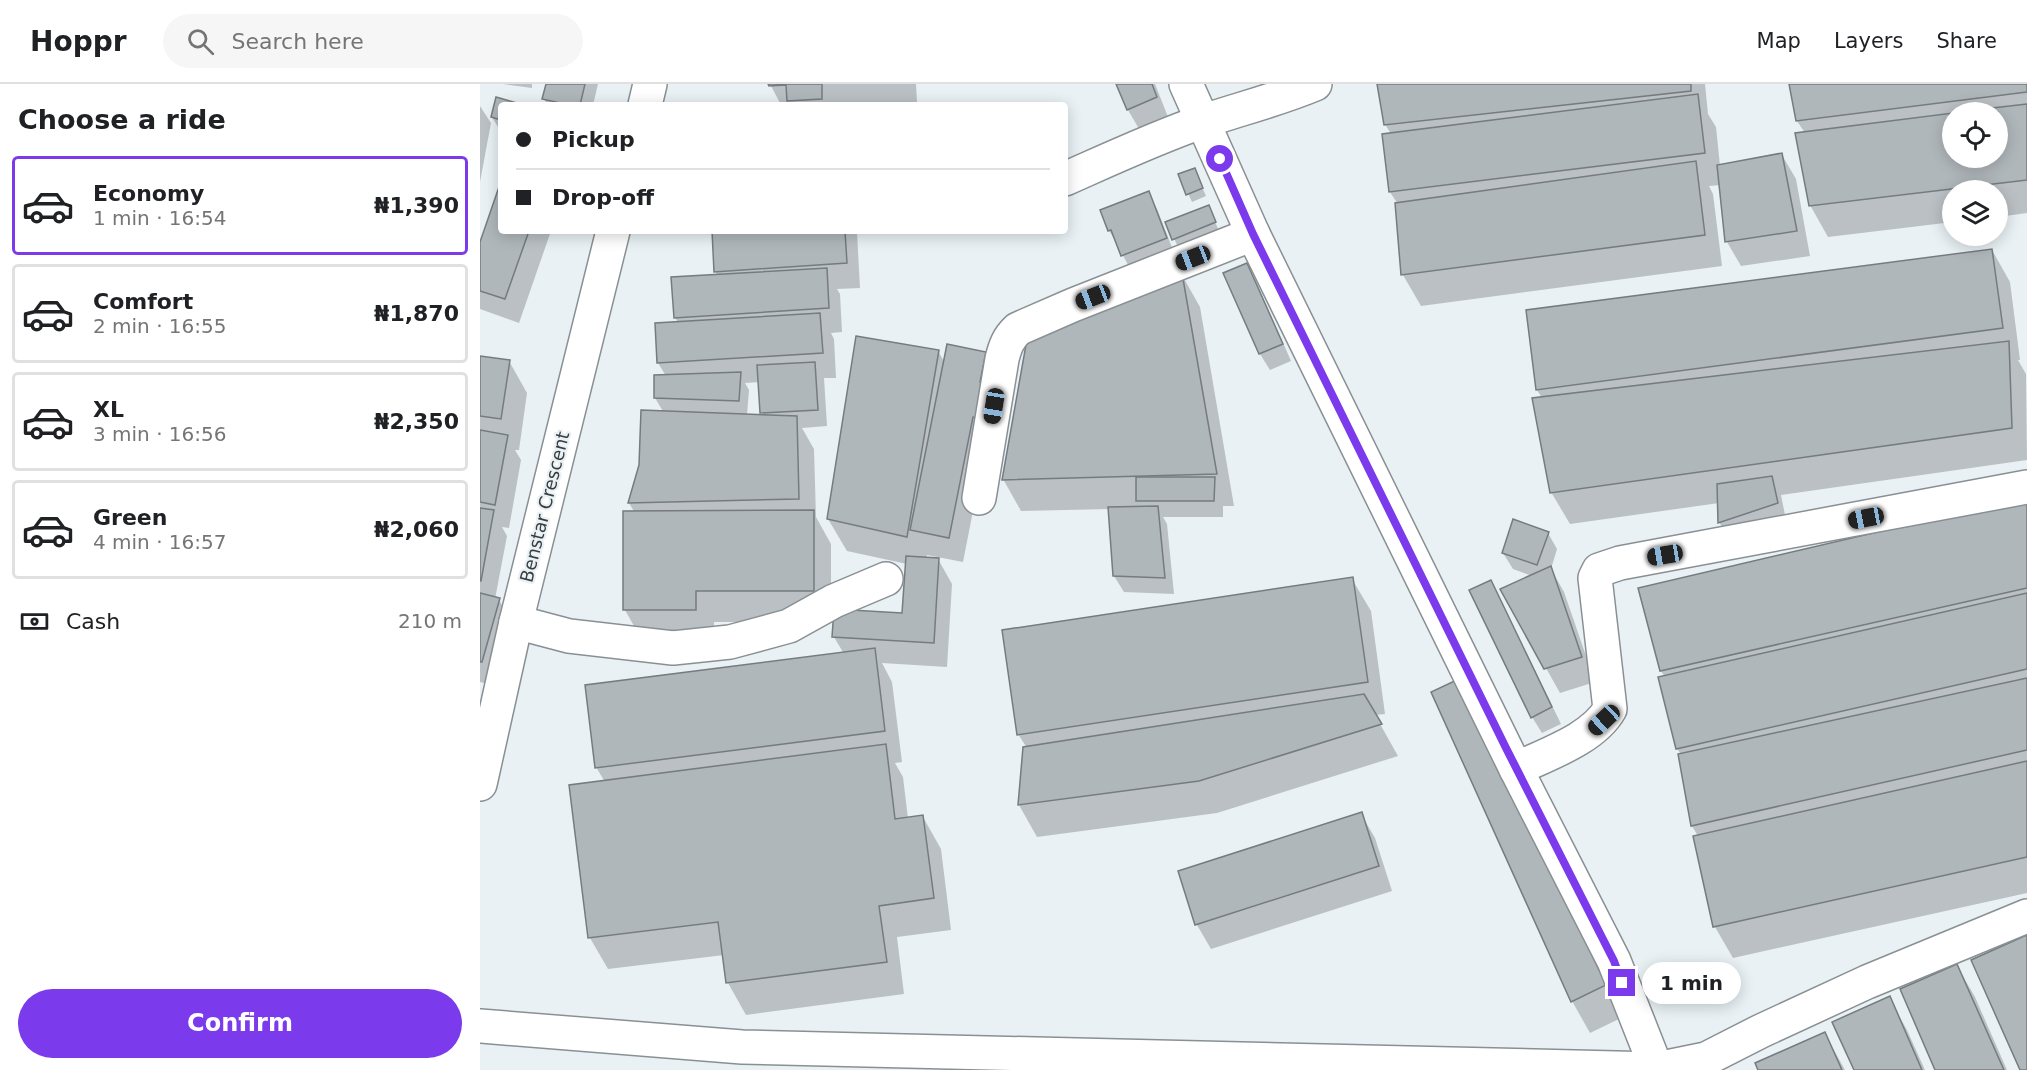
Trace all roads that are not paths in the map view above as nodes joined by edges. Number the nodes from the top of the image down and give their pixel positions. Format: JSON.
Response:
{"nodes":[{"id":1,"x":650,"y":84,"type":"edge"},
{"id":2,"x":1186,"y":84,"type":"edge"},
{"id":3,"x":1315,"y":84,"type":"edge"},
{"id":4,"x":646,"y":102,"type":"edge"},
{"id":5,"x":1203,"y":121,"type":"junction"},
{"id":6,"x":1068,"y":178,"type":"edge"},
{"id":7,"x":613,"y":234,"type":"edge"},
{"id":8,"x":1253,"y":234,"type":"junction"},
{"id":9,"x":2027,"y":487,"type":"edge"},
{"id":10,"x":979,"y":498,"type":"dead end"},
{"id":11,"x":886,"y":579,"type":"dead end"},
{"id":12,"x":516,"y":622,"type":"junction"},
{"id":13,"x":1516,"y":769,"type":"junction"},
{"id":14,"x":480,"y":784,"type":"edge"},
{"id":15,"x":2027,"y":916,"type":"edge"},
{"id":16,"x":480,"y":1026,"type":"edge"},
{"id":17,"x":1657,"y":1069,"type":"edge"}],
"edges":[{"from":1,"to":4,"type":"street"},
{"from":2,"to":5,"type":"street"},
{"from":3,"to":5,"type":"street"},
{"from":5,"to":6,"type":"street"},
{"from":5,"to":8,"type":"street"},
{"from":7,"to":12,"type":"street","name":"Benstar Crescent"},
{"from":8,"to":10,"type":"street"},
{"from":8,"to":13,"type":"street"},
{"from":9,"to":13,"type":"street"},
{"from":11,"to":12,"type":"street"},
{"from":12,"to":14,"type":"street","name":"Benstar Crescent"},
{"from":13,"to":17,"type":"street"},
{"from":15,"to":17,"type":"street"},
{"from":16,"to":17,"type":"street"}]}
